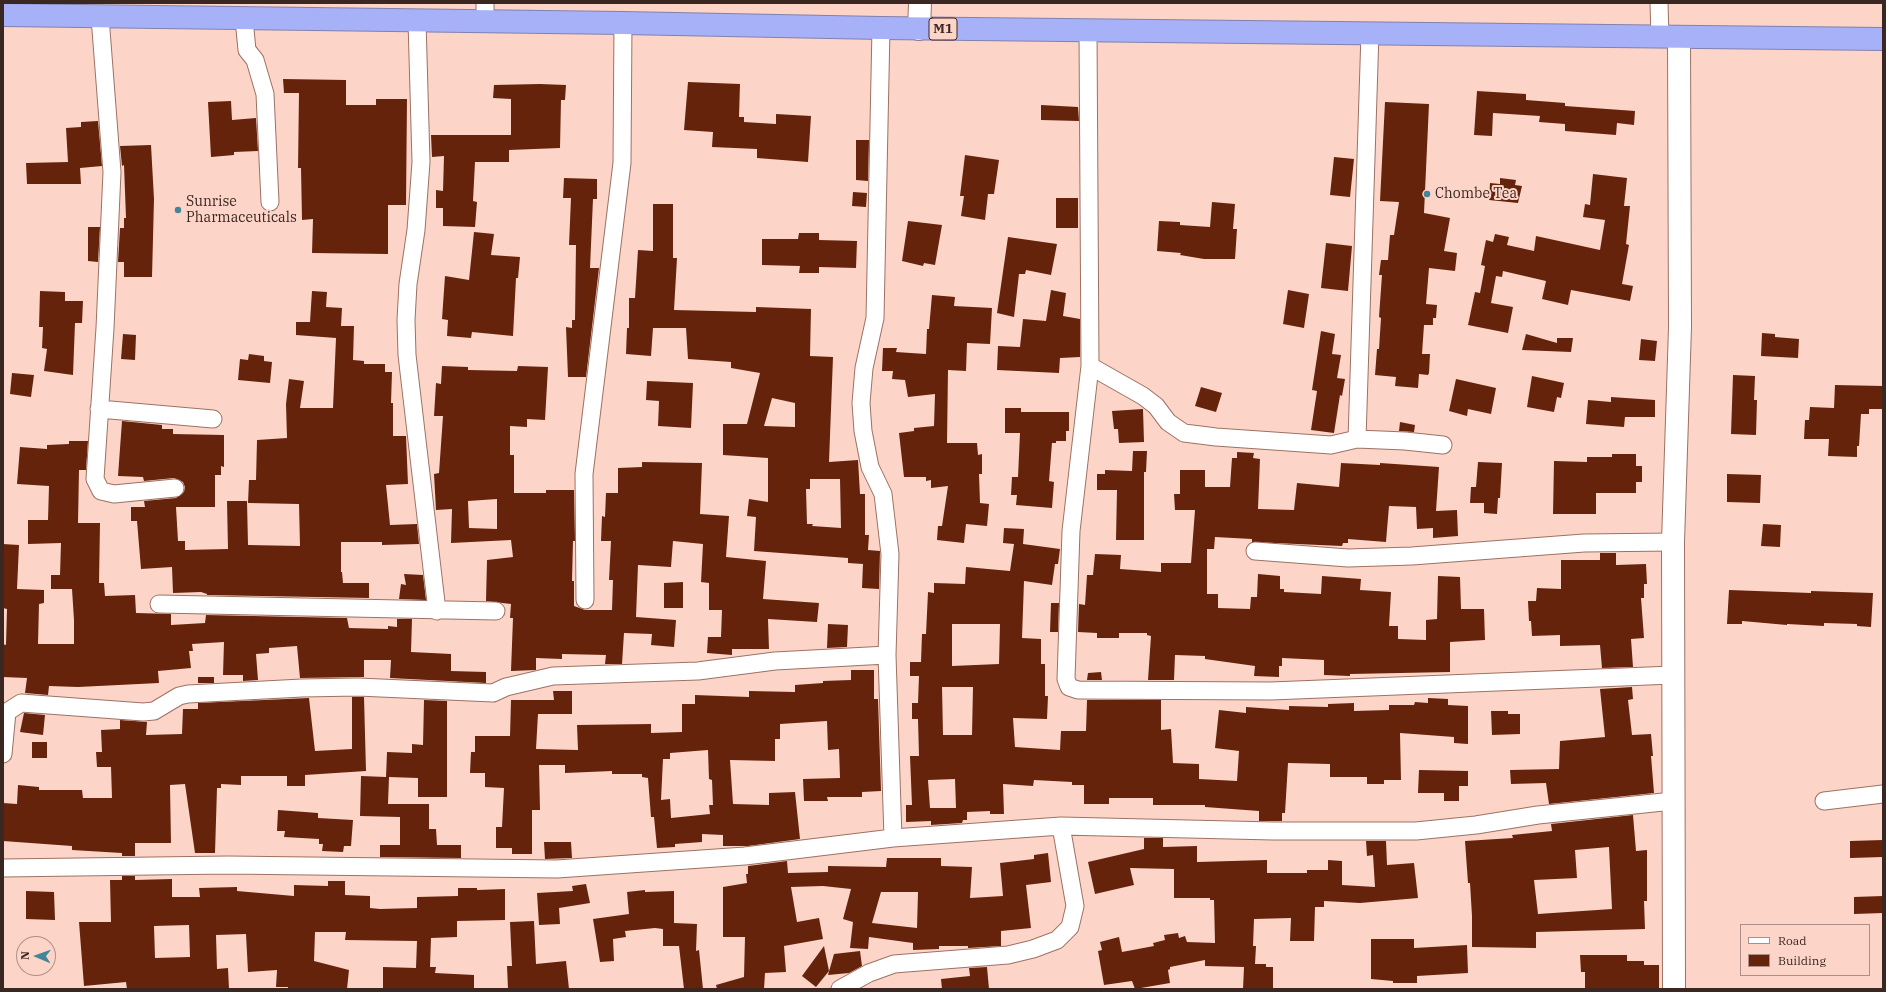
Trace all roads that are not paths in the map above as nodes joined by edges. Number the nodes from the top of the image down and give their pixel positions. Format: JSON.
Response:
{"nodes":[{"id":1,"x":920,"y":3,"type":"edge"},
{"id":2,"x":1659,"y":3,"type":"edge"},
{"id":3,"x":15,"y":11,"type":"edge"},
{"id":4,"x":485,"y":12,"type":"edge"},
{"id":5,"x":100,"y":17,"type":"junction"},
{"id":6,"x":244,"y":19,"type":"junction"},
{"id":7,"x":417,"y":21,"type":"junction"},
{"id":8,"x":623,"y":23,"type":"junction"},
{"id":9,"x":881,"y":28,"type":"junction"},
{"id":10,"x":919,"y":29,"type":"junction"},
{"id":11,"x":1088,"y":30,"type":"junction"},
{"id":12,"x":1370,"y":33,"type":"junction"},
{"id":13,"x":1669,"y":37,"type":"junction"},
{"id":14,"x":1877,"y":38,"type":"edge"},
{"id":15,"x":270,"y":202,"type":"dead end"},
{"id":16,"x":1090,"y":366,"type":"junction"},
{"id":17,"x":99,"y":409,"type":"junction"},
{"id":18,"x":213,"y":419,"type":"dead end"},
{"id":19,"x":1357,"y":439,"type":"junction"},
{"id":20,"x":1443,"y":445,"type":"dead end"},
{"id":21,"x":175,"y":488,"type":"dead end"},
{"id":22,"x":1673,"y":542,"type":"junction"},
{"id":23,"x":1255,"y":551,"type":"dead end"},
{"id":24,"x":585,"y":600,"type":"dead end"},
{"id":25,"x":159,"y":604,"type":"dead end"},
{"id":26,"x":437,"y":611,"type":"junction"},
{"id":27,"x":496,"y":611,"type":"dead end"},
{"id":28,"x":887,"y":656,"type":"junction"},
{"id":29,"x":1673,"y":675,"type":"junction"},
{"id":30,"x":3,"y":754,"type":"edge"},
{"id":31,"x":1883,"y":794,"type":"edge"},
{"id":32,"x":1672,"y":801,"type":"junction"},
{"id":33,"x":1824,"y":801,"type":"dead end"},
{"id":34,"x":1060,"y":826,"type":"junction"},
{"id":35,"x":893,"y":838,"type":"junction"},
{"id":36,"x":3,"y":868,"type":"edge"},
{"id":37,"x":840,"y":989,"type":"edge"},
{"id":38,"x":1674,"y":989,"type":"edge"}],
"edges":[{"from":1,"to":10,"type":"street"},
{"from":2,"to":13,"type":"street"},
{"from":3,"to":5,"type":"highway","number":"M1"},
{"from":4,"to":7,"type":"highway","number":"M1"},
{"from":4,"to":8,"type":"highway","number":"M1"},
{"from":5,"to":6,"type":"highway","number":"M1"},
{"from":5,"to":17,"type":"street"},
{"from":6,"to":7,"type":"highway","number":"M1"},
{"from":6,"to":15,"type":"street"},
{"from":7,"to":26,"type":"street"},
{"from":8,"to":9,"type":"highway","number":"M1"},
{"from":8,"to":24,"type":"street"},
{"from":9,"to":10,"type":"highway","number":"M1"},
{"from":9,"to":28,"type":"street"},
{"from":10,"to":11,"type":"highway","number":"M1"},
{"from":11,"to":12,"type":"highway","number":"M1"},
{"from":11,"to":16,"type":"street"},
{"from":12,"to":13,"type":"highway","number":"M1"},
{"from":12,"to":19,"type":"street"},
{"from":13,"to":14,"type":"highway","number":"M1"},
{"from":13,"to":22,"type":"street"},
{"from":16,"to":19,"type":"street"},
{"from":16,"to":29,"type":"street"},
{"from":17,"to":18,"type":"street"},
{"from":17,"to":21,"type":"street"},
{"from":19,"to":20,"type":"street"},
{"from":22,"to":23,"type":"street"},
{"from":22,"to":29,"type":"street"},
{"from":25,"to":26,"type":"street"},
{"from":26,"to":27,"type":"street"},
{"from":28,"to":30,"type":"street"},
{"from":28,"to":35,"type":"street"},
{"from":29,"to":32,"type":"street"},
{"from":31,"to":33,"type":"street"},
{"from":32,"to":34,"type":"street"},
{"from":32,"to":38,"type":"street"},
{"from":34,"to":35,"type":"street"},
{"from":34,"to":37,"type":"street"},
{"from":35,"to":36,"type":"street"}]}
